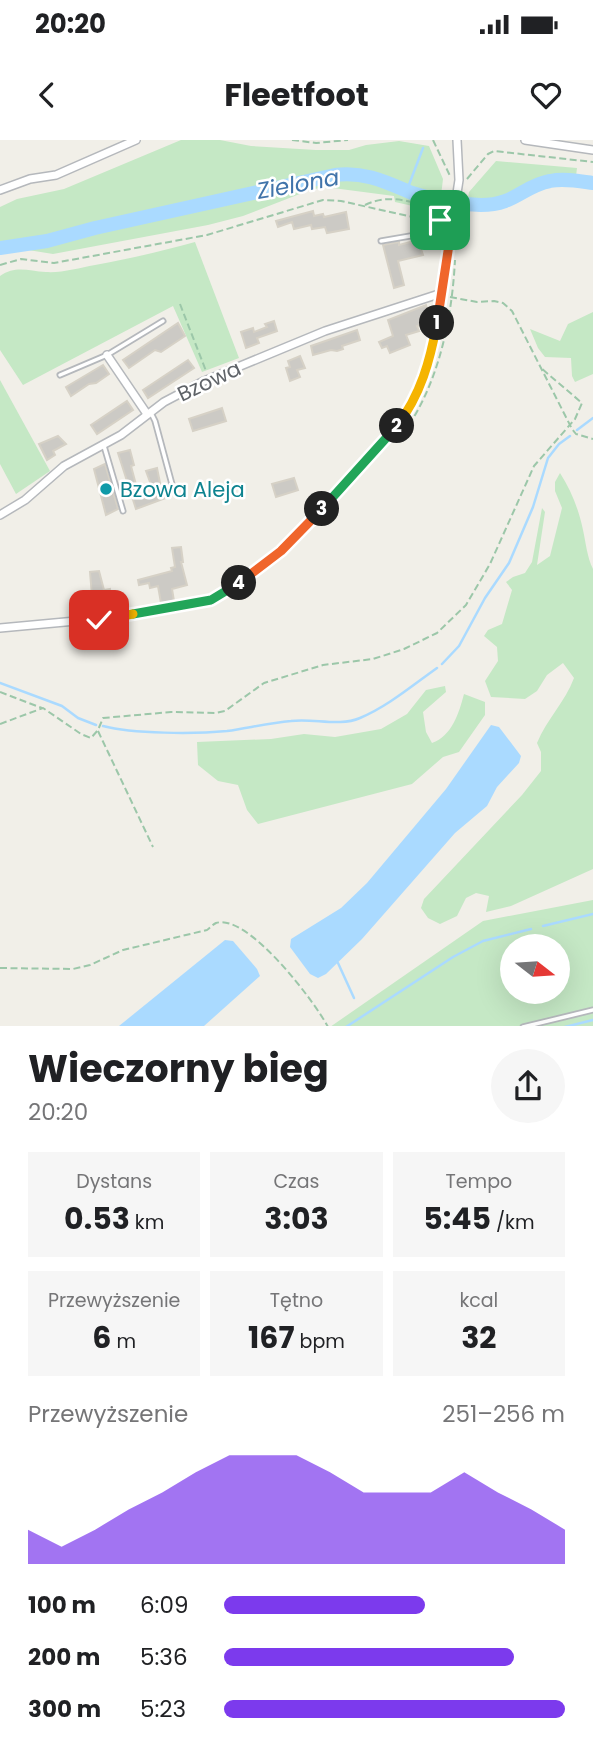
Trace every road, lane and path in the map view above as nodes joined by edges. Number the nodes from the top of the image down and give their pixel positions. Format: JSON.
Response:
{"nodes":[{"id":1,"x":136,"y":140,"type":"edge"},
{"id":2,"x":292,"y":140,"type":"edge"},
{"id":3,"x":348,"y":140,"type":"edge"},
{"id":4,"x":433,"y":140,"type":"edge"},
{"id":5,"x":457,"y":140,"type":"edge"},
{"id":6,"x":525,"y":140,"type":"edge"},
{"id":7,"x":593,"y":150,"type":"edge"},
{"id":8,"x":593,"y":162,"type":"edge"},
{"id":9,"x":452,"y":179,"type":"dead end"},
{"id":10,"x":464,"y":182,"type":"dead end"},
{"id":11,"x":0,"y":190,"type":"edge"},
{"id":12,"x":364,"y":206,"type":"junction"},
{"id":13,"x":442,"y":209,"type":"dead end"},
{"id":14,"x":451,"y":227,"type":"junction"},
{"id":15,"x":381,"y":241,"type":"dead end"},
{"id":16,"x":0,"y":265,"type":"edge"},
{"id":17,"x":442,"y":293,"type":"junction"},
{"id":18,"x":450,"y":297,"type":"dead end"},
{"id":19,"x":180,"y":304,"type":"dead end"},
{"id":20,"x":163,"y":321,"type":"dead end"},
{"id":21,"x":107,"y":355,"type":"junction"},
{"id":22,"x":541,"y":368,"type":"junction"},
{"id":23,"x":60,"y":375,"type":"dead end"},
{"id":24,"x":209,"y":379,"type":"junction"},
{"id":25,"x":148,"y":412,"type":"junction"},
{"id":26,"x":569,"y":425,"type":"junction"},
{"id":27,"x":593,"y":439,"type":"edge"},
{"id":28,"x":104,"y":444,"type":"junction"},
{"id":29,"x":173,"y":488,"type":"dead end"},
{"id":30,"x":123,"y":511,"type":"dead end"},
{"id":31,"x":0,"y":515,"type":"edge"},
{"id":32,"x":0,"y":628,"type":"edge"},
{"id":33,"x":0,"y":692,"type":"edge"},
{"id":34,"x":43,"y":708,"type":"junction"},
{"id":35,"x":0,"y":724,"type":"edge"},
{"id":36,"x":98,"y":730,"type":"junction"},
{"id":37,"x":153,"y":847,"type":"dead end"},
{"id":38,"x":0,"y":968,"type":"edge"},
{"id":39,"x":593,"y":1010,"type":"edge"},
{"id":40,"x":327,"y":1026,"type":"edge"},
{"id":41,"x":527,"y":1026,"type":"edge"}],
"edges":[{"from":1,"to":11,"type":"street"},
{"from":2,"to":3,"type":"path"},
{"from":4,"to":9,"type":"path"},
{"from":5,"to":14,"type":"street"},
{"from":6,"to":7,"type":"street"},
{"from":8,"to":10,"type":"path"},
{"from":12,"to":13,"type":"path"},
{"from":12,"to":14,"type":"path"},
{"from":12,"to":16,"type":"path"},
{"from":14,"to":15,"type":"lane"},
{"from":14,"to":17,"type":"street"},
{"from":17,"to":24,"type":"street","name":"Bzowa"},
{"from":17,"to":32,"type":"street"},
{"from":18,"to":22,"type":"path"},
{"from":19,"to":24,"type":"path"},
{"from":20,"to":21,"type":"lane"},
{"from":21,"to":23,"type":"lane"},
{"from":21,"to":25,"type":"street"},
{"from":22,"to":26,"type":"path"},
{"from":22,"to":26,"type":"path"},
{"from":24,"to":25,"type":"street","name":"Bzowa"},
{"from":25,"to":28,"type":"street","name":"Bzowa"},
{"from":25,"to":29,"type":"lane"},
{"from":26,"to":27,"type":"path"},
{"from":26,"to":36,"type":"path"},
{"from":28,"to":30,"type":"lane"},
{"from":28,"to":31,"type":"street","name":"Bzowa"},
{"from":33,"to":34,"type":"path"},
{"from":34,"to":35,"type":"path"},
{"from":34,"to":36,"type":"path"},
{"from":36,"to":37,"type":"path"},
{"from":38,"to":40,"type":"path"},
{"from":39,"to":41,"type":"lane"}]}
